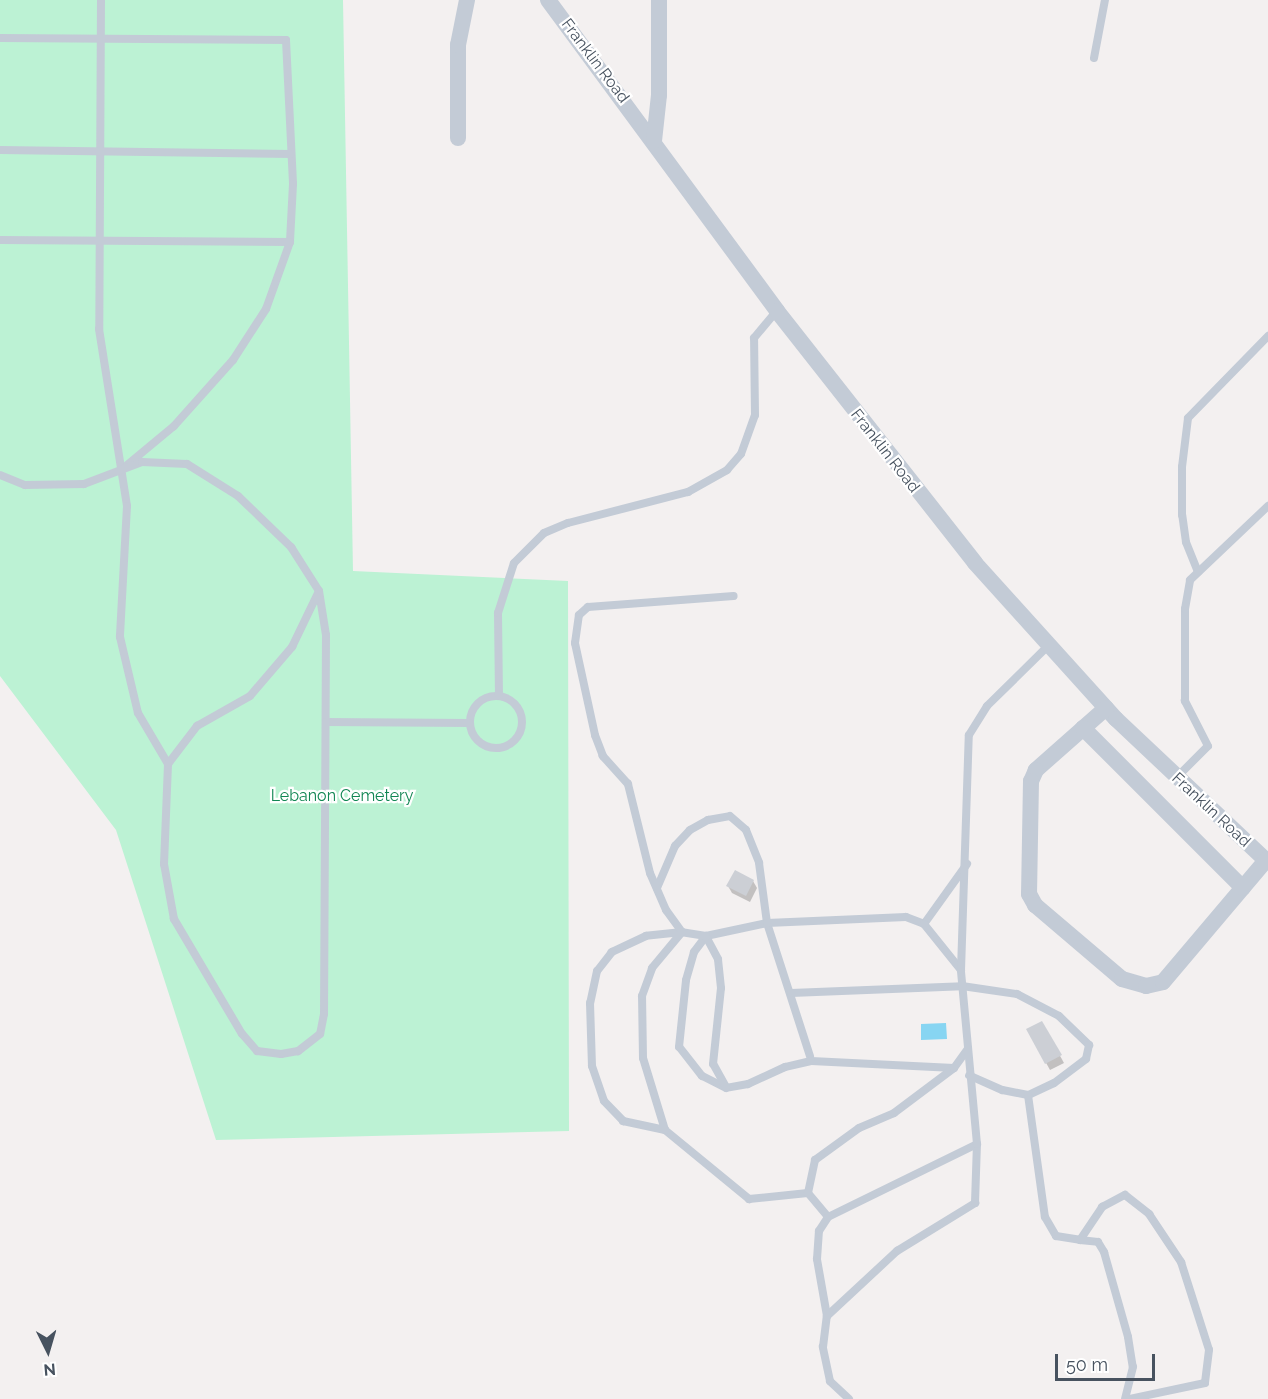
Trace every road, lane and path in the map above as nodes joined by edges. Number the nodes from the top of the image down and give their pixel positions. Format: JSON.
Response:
{"nodes":[{"id":1,"x":101,"y":0,"type":"edge"},
{"id":2,"x":467,"y":0,"type":"edge"},
{"id":3,"x":548,"y":0,"type":"edge"},
{"id":4,"x":659,"y":0,"type":"edge"},
{"id":5,"x":1105,"y":0,"type":"edge"},
{"id":6,"x":0,"y":38,"type":"edge"},
{"id":7,"x":101,"y":38,"type":"junction"},
{"id":8,"x":1094,"y":58,"type":"dead end"},
{"id":9,"x":458,"y":138,"type":"dead end"},
{"id":10,"x":654,"y":141,"type":"junction"},
{"id":11,"x":100,"y":149,"type":"junction"},
{"id":12,"x":0,"y":150,"type":"edge"},
{"id":13,"x":291,"y":154,"type":"junction"},
{"id":14,"x":0,"y":240,"type":"edge"},
{"id":15,"x":99,"y":240,"type":"junction"},
{"id":16,"x":290,"y":242,"type":"junction"},
{"id":17,"x":777,"y":311,"type":"junction"},
{"id":18,"x":1268,"y":336,"type":"edge"},
{"id":19,"x":120,"y":471,"type":"junction"},
{"id":20,"x":0,"y":475,"type":"edge"},
{"id":21,"x":1268,"y":506,"type":"edge"},
{"id":22,"x":1198,"y":572,"type":"junction"},
{"id":23,"x":319,"y":591,"type":"junction"},
{"id":24,"x":734,"y":596,"type":"dead end"},
{"id":25,"x":1048,"y":646,"type":"junction"},
{"id":26,"x":499,"y":696,"type":"junction"},
{"id":27,"x":1106,"y":708,"type":"junction"},
{"id":28,"x":327,"y":722,"type":"junction"},
{"id":29,"x":469,"y":723,"type":"junction"},
{"id":30,"x":1083,"y":728,"type":"junction"},
{"id":31,"x":168,"y":764,"type":"junction"},
{"id":32,"x":1176,"y":779,"type":"junction"},
{"id":33,"x":1267,"y":861,"type":"edge"},
{"id":34,"x":967,"y":864,"type":"junction"},
{"id":35,"x":657,"y":888,"type":"junction"},
{"id":36,"x":1243,"y":888,"type":"junction"},
{"id":37,"x":767,"y":923,"type":"junction"},
{"id":38,"x":924,"y":924,"type":"junction"},
{"id":39,"x":682,"y":932,"type":"junction"},
{"id":40,"x":706,"y":936,"type":"junction"},
{"id":41,"x":961,"y":970,"type":"junction"},
{"id":42,"x":962,"y":986,"type":"junction"},
{"id":43,"x":791,"y":993,"type":"junction"},
{"id":44,"x":967,"y":1050,"type":"junction"},
{"id":45,"x":810,"y":1056,"type":"dead end"},
{"id":46,"x":954,"y":1068,"type":"junction"},
{"id":47,"x":969,"y":1075,"type":"junction"},
{"id":48,"x":726,"y":1088,"type":"junction"},
{"id":49,"x":1028,"y":1095,"type":"junction"},
{"id":50,"x":665,"y":1130,"type":"junction"},
{"id":51,"x":977,"y":1144,"type":"junction"},
{"id":52,"x":808,"y":1193,"type":"junction"},
{"id":53,"x":828,"y":1217,"type":"junction"},
{"id":54,"x":1080,"y":1240,"type":"junction"},
{"id":55,"x":827,"y":1316,"type":"junction"},
{"id":56,"x":849,"y":1399,"type":"edge"},
{"id":57,"x":1127,"y":1399,"type":"edge"}],
"edges":[{"from":1,"to":7,"type":"lane"},
{"from":2,"to":9,"type":"street"},
{"from":3,"to":10,"type":"street","name":"Franklin Road"},
{"from":4,"to":10,"type":"street"},
{"from":5,"to":8,"type":"lane"},
{"from":6,"to":7,"type":"lane"},
{"from":7,"to":11,"type":"lane"},
{"from":7,"to":13,"type":"lane"},
{"from":10,"to":17,"type":"street","name":"Franklin Road"},
{"from":11,"to":12,"type":"lane"},
{"from":11,"to":13,"type":"lane"},
{"from":11,"to":15,"type":"lane"},
{"from":13,"to":16,"type":"lane"},
{"from":14,"to":15,"type":"lane"},
{"from":15,"to":16,"type":"lane"},
{"from":15,"to":19,"type":"lane"},
{"from":16,"to":19,"type":"lane"},
{"from":17,"to":25,"type":"street","name":"Franklin Road"},
{"from":17,"to":26,"type":"lane"},
{"from":18,"to":22,"type":"lane"},
{"from":19,"to":20,"type":"lane"},
{"from":19,"to":23,"type":"lane"},
{"from":19,"to":31,"type":"lane"},
{"from":21,"to":22,"type":"lane"},
{"from":22,"to":32,"type":"lane"},
{"from":23,"to":28,"type":"lane"},
{"from":23,"to":31,"type":"lane"},
{"from":24,"to":35,"type":"lane"},
{"from":25,"to":27,"type":"street","name":"Franklin Road"},
{"from":25,"to":34,"type":"lane"},
{"from":26,"to":29,"type":"lane"},
{"from":26,"to":29,"type":"lane"},
{"from":27,"to":30,"type":"street"},
{"from":27,"to":32,"type":"street","name":"Franklin Road"},
{"from":28,"to":29,"type":"lane"},
{"from":28,"to":31,"type":"lane"},
{"from":30,"to":36,"type":"street"},
{"from":30,"to":36,"type":"street"},
{"from":32,"to":33,"type":"street","name":"Franklin Road"},
{"from":33,"to":36,"type":"street"},
{"from":34,"to":38,"type":"lane"},
{"from":34,"to":41,"type":"lane"},
{"from":35,"to":37,"type":"lane"},
{"from":35,"to":39,"type":"lane"},
{"from":37,"to":38,"type":"lane"},
{"from":37,"to":40,"type":"lane"},
{"from":37,"to":43,"type":"lane"},
{"from":38,"to":41,"type":"lane"},
{"from":39,"to":40,"type":"lane"},
{"from":39,"to":50,"type":"lane"},
{"from":39,"to":50,"type":"lane"},
{"from":40,"to":48,"type":"lane"},
{"from":40,"to":48,"type":"lane"},
{"from":41,"to":42,"type":"lane"},
{"from":42,"to":43,"type":"lane"},
{"from":42,"to":44,"type":"lane"},
{"from":42,"to":49,"type":"lane"},
{"from":43,"to":45,"type":"lane"},
{"from":44,"to":46,"type":"lane"},
{"from":44,"to":47,"type":"lane"},
{"from":46,"to":48,"type":"lane"},
{"from":46,"to":52,"type":"lane"},
{"from":47,"to":49,"type":"lane"},
{"from":47,"to":51,"type":"lane"},
{"from":49,"to":54,"type":"lane"},
{"from":50,"to":52,"type":"lane"},
{"from":51,"to":53,"type":"lane"},
{"from":51,"to":55,"type":"lane"},
{"from":52,"to":53,"type":"lane"},
{"from":53,"to":55,"type":"lane"},
{"from":54,"to":57,"type":"lane"},
{"from":54,"to":57,"type":"lane"},
{"from":55,"to":56,"type":"lane"}]}
